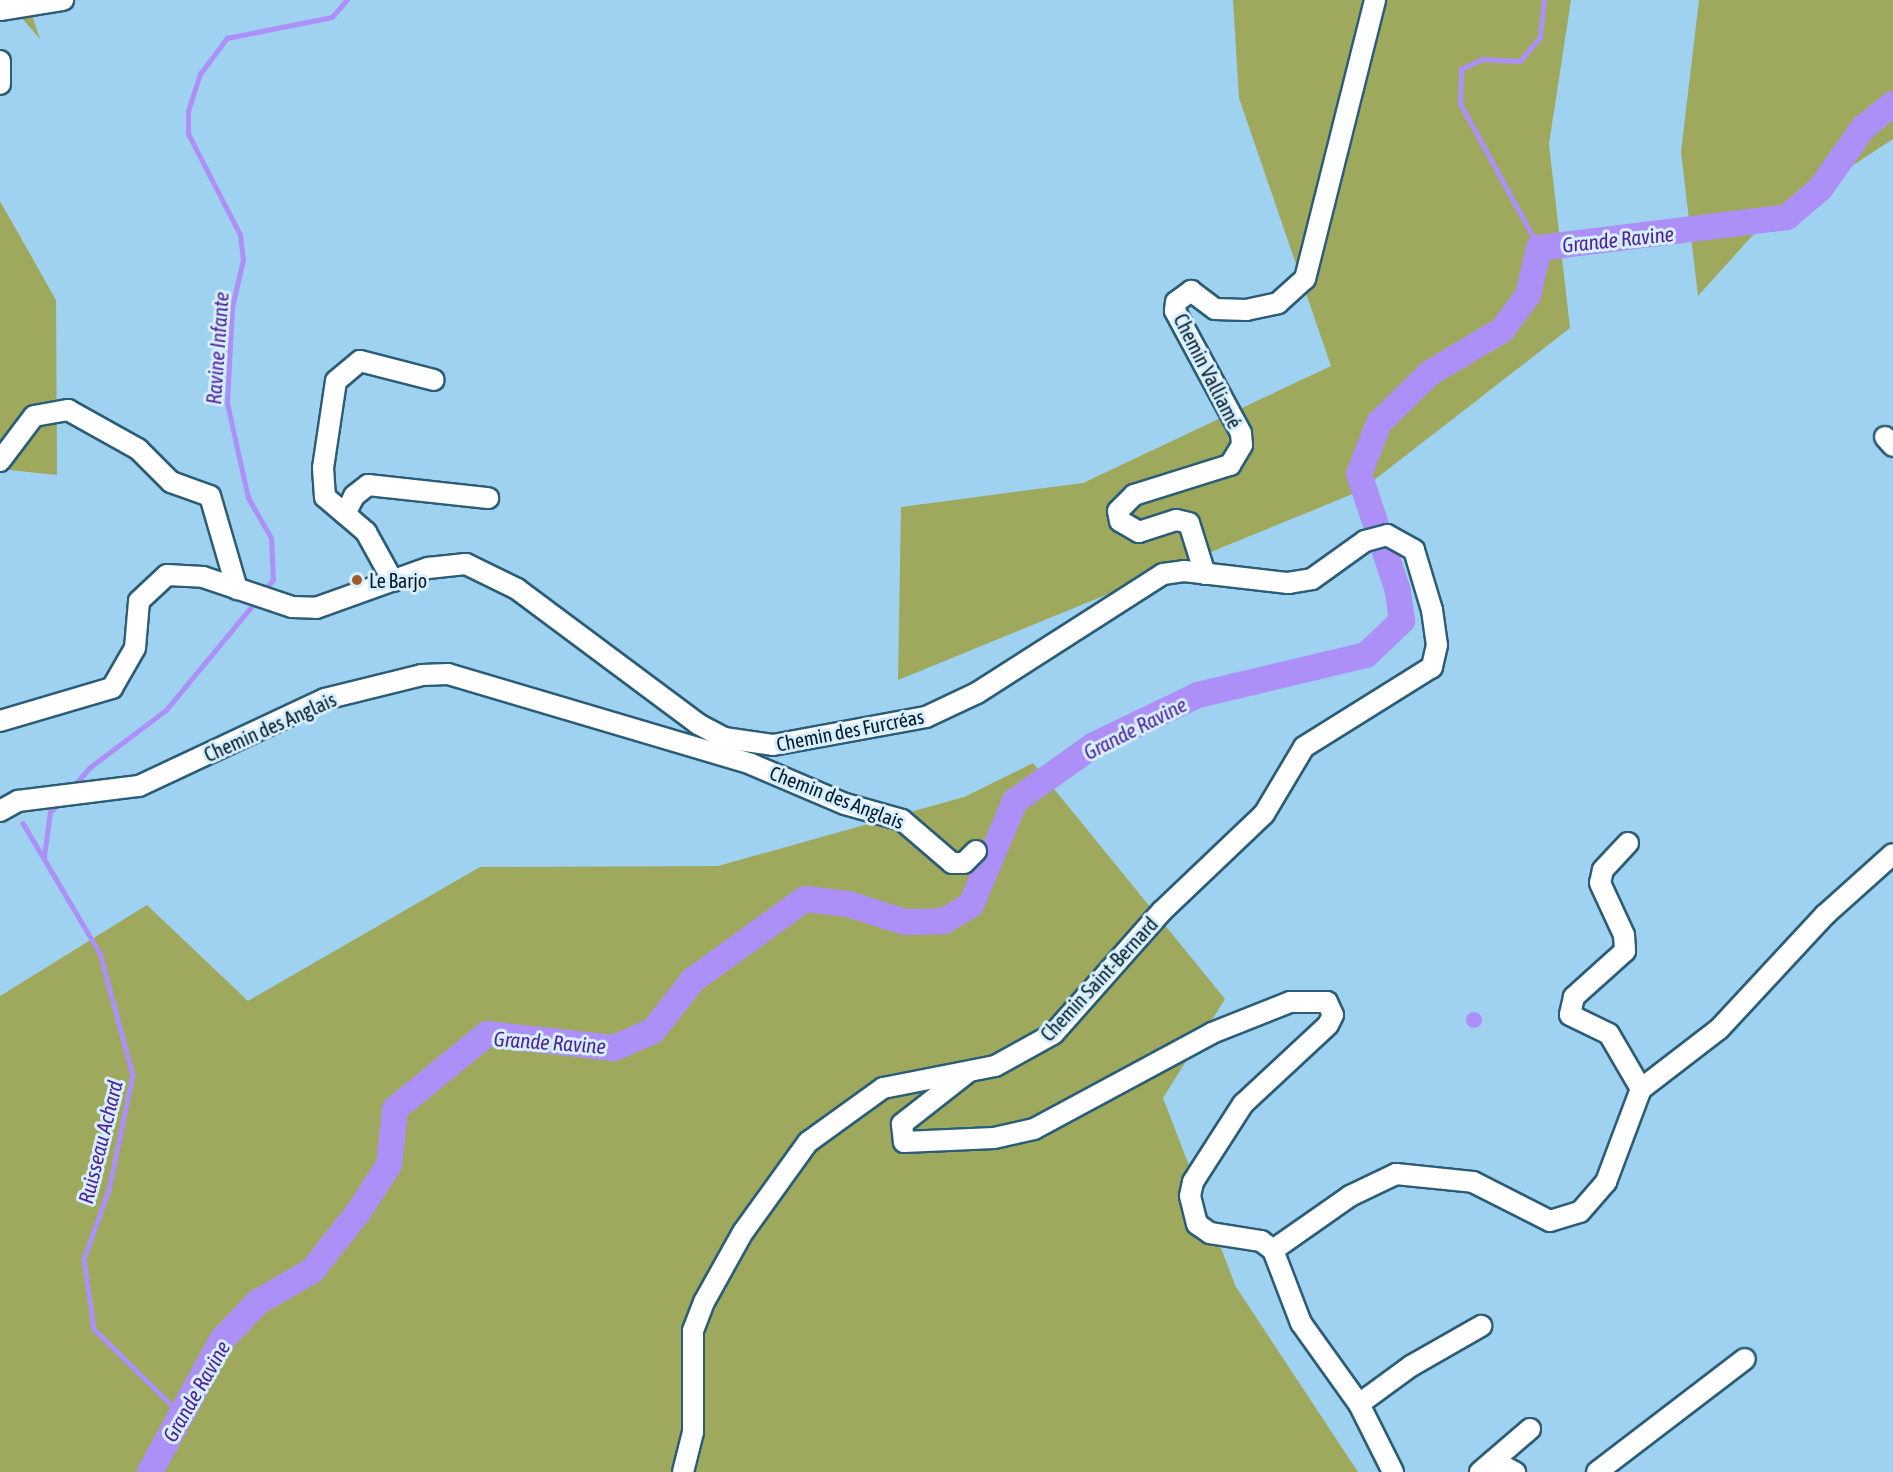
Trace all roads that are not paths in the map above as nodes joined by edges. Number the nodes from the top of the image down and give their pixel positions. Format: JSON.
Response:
{"nodes":[{"id":1,"x":63,"y":0,"type":"edge"},
{"id":2,"x":1375,"y":0,"type":"edge"},
{"id":3,"x":0,"y":10,"type":"edge"},
{"id":4,"x":0,"y":61,"type":"edge"},
{"id":5,"x":0,"y":84,"type":"edge"},
{"id":6,"x":434,"y":380,"type":"dead end"},
{"id":7,"x":0,"y":461,"type":"edge"},
{"id":8,"x":488,"y":498,"type":"dead end"},
{"id":9,"x":345,"y":514,"type":"junction"},
{"id":10,"x":1365,"y":541,"type":"joint"},
{"id":11,"x":1205,"y":574,"type":"junction"},
{"id":12,"x":393,"y":581,"type":"junction"},
{"id":13,"x":256,"y":595,"type":"junction"},
{"id":14,"x":680,"y":712,"type":"junction"},
{"id":15,"x":0,"y":721,"type":"edge"},
{"id":16,"x":724,"y":738,"type":"junction"},
{"id":17,"x":681,"y":745,"type":"junction"},
{"id":18,"x":0,"y":811,"type":"edge"},
{"id":19,"x":1628,"y":843,"type":"dead end"},
{"id":20,"x":976,"y":851,"type":"dead end"},
{"id":21,"x":1893,"y":854,"type":"edge"},
{"id":22,"x":967,"y":1073,"type":"junction"},
{"id":23,"x":1641,"y":1089,"type":"junction"},
{"id":24,"x":1274,"y":1250,"type":"junction"},
{"id":25,"x":1481,"y":1326,"type":"dead end"},
{"id":26,"x":1745,"y":1359,"type":"dead end"},
{"id":27,"x":1359,"y":1404,"type":"junction"},
{"id":28,"x":1530,"y":1429,"type":"dead end"},
{"id":29,"x":1486,"y":1466,"type":"edge"},
{"id":30,"x":683,"y":1472,"type":"edge"},
{"id":31,"x":1393,"y":1472,"type":"edge"},
{"id":32,"x":1515,"y":1472,"type":"edge"},
{"id":33,"x":1597,"y":1472,"type":"edge"}],
"edges":[{"from":1,"to":3,"type":"street"},
{"from":2,"to":11,"type":"street","name":"Chemin Valliamé"},
{"from":4,"to":5,"type":"street"},
{"from":6,"to":9,"type":"street"},
{"from":7,"to":13,"type":"street"},
{"from":8,"to":9,"type":"street"},
{"from":9,"to":12,"type":"street"},
{"from":10,"to":11,"type":"street","name":"Chemin des Furcréas"},
{"from":10,"to":22,"type":"street","name":"Chemin Saint-Bernard"},
{"from":11,"to":16,"type":"street","name":"Chemin des Furcréas"},
{"from":12,"to":13,"type":"street","name":"Chemin des Furcréas"},
{"from":12,"to":14,"type":"street","name":"Chemin des Furcréas"},
{"from":13,"to":15,"type":"street","name":"Chemin des Furcréas"},
{"from":14,"to":16,"type":"street","name":"Chemin des Furcréas"},
{"from":14,"to":17,"type":"street"},
{"from":16,"to":17,"type":"street","name":"Chemin des Anglais"},
{"from":17,"to":18,"type":"street","name":"Chemin des Anglais"},
{"from":17,"to":20,"type":"street","name":"Chemin des Anglais"},
{"from":19,"to":23,"type":"street"},
{"from":21,"to":23,"type":"street"},
{"from":22,"to":24,"type":"street"},
{"from":22,"to":30,"type":"street","name":"Chemin Saint-Bernard"},
{"from":23,"to":24,"type":"street"},
{"from":24,"to":27,"type":"street"},
{"from":25,"to":27,"type":"street"},
{"from":26,"to":33,"type":"street"},
{"from":27,"to":31,"type":"street"},
{"from":28,"to":29,"type":"street"},
{"from":29,"to":32,"type":"street"}]}
